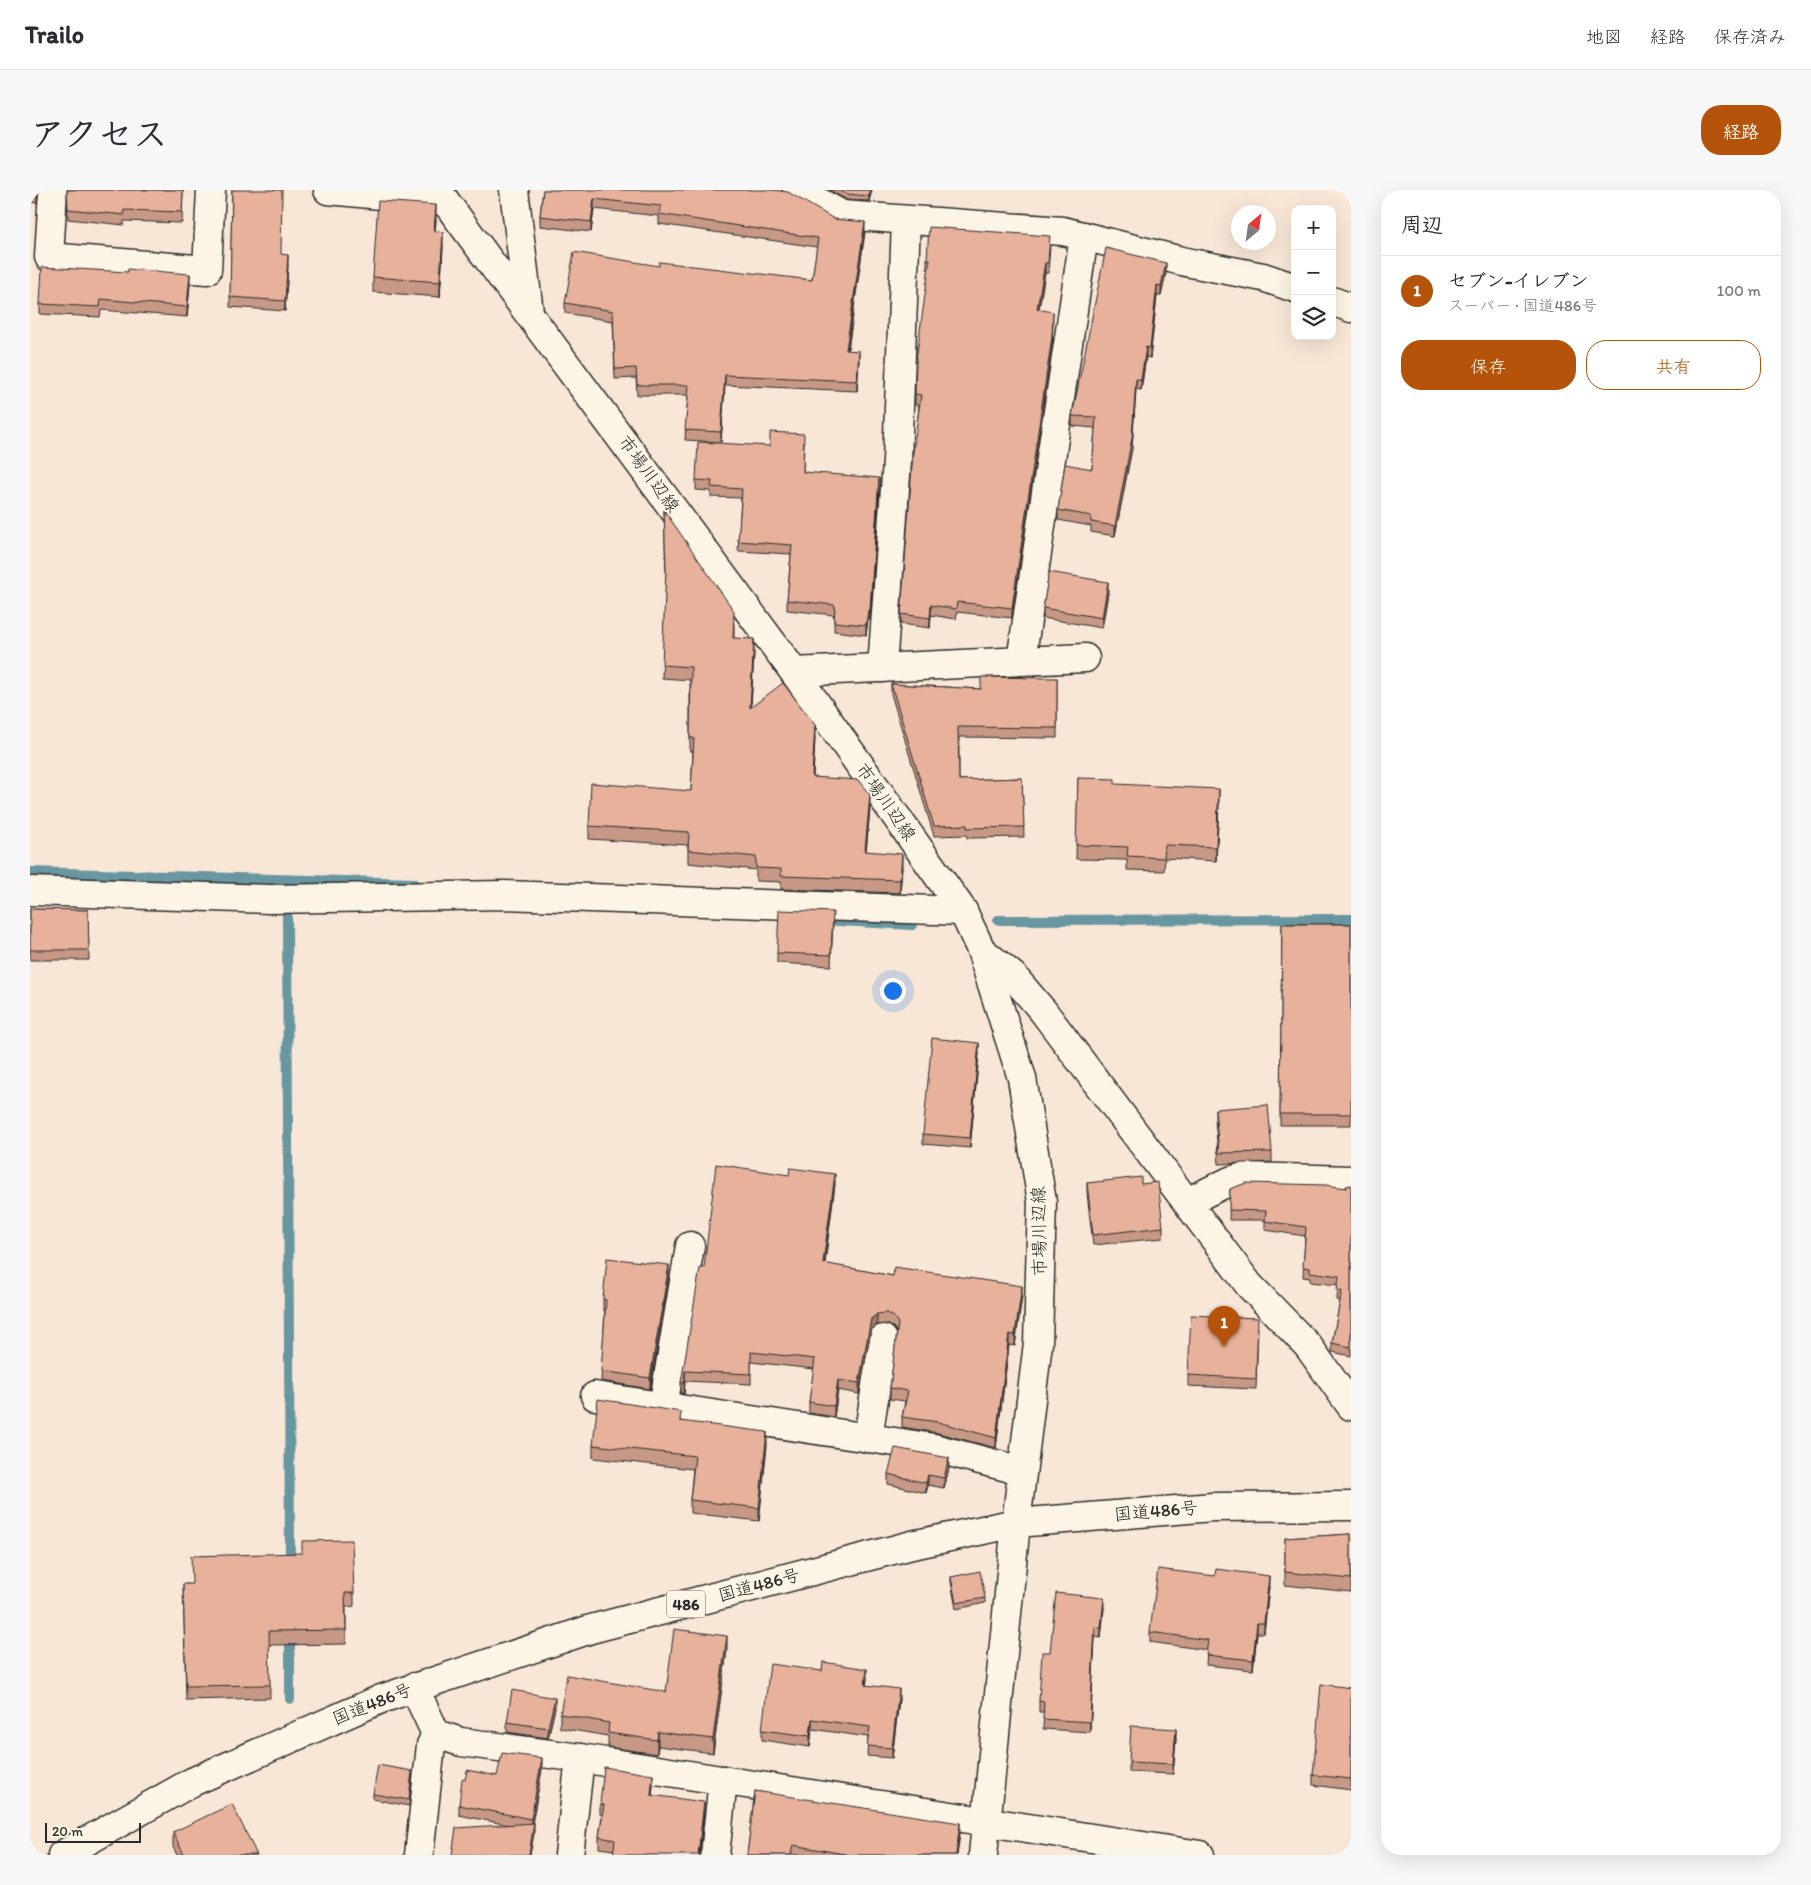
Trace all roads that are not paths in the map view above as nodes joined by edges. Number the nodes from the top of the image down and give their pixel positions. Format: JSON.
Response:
{"nodes":[{"id":1,"x":53,"y":190,"type":"edge"},
{"id":2,"x":211,"y":190,"type":"edge"},
{"id":3,"x":328,"y":190,"type":"edge"},
{"id":4,"x":514,"y":190,"type":"edge"},
{"id":5,"x":796,"y":190,"type":"edge"},
{"id":6,"x":441,"y":195,"type":"edge"},
{"id":7,"x":906,"y":220,"type":"junction"},
{"id":8,"x":1084,"y":236,"type":"junction"},
{"id":9,"x":1291,"y":287,"type":"edge"},
{"id":10,"x":1336,"y":302,"type":"edge"},
{"id":11,"x":1351,"y":308,"type":"edge"},
{"id":12,"x":529,"y":312,"type":"junction"},
{"id":13,"x":1085,"y":658,"type":"dead end"},
{"id":14,"x":1020,"y":661,"type":"junction"},
{"id":15,"x":882,"y":668,"type":"junction"},
{"id":16,"x":794,"y":672,"type":"junction"},
{"id":17,"x":30,"y":891,"type":"edge"},
{"id":18,"x":964,"y":911,"type":"junction"},
{"id":19,"x":981,"y":950,"type":"junction"},
{"id":20,"x":1351,"y":1180,"type":"edge"},
{"id":21,"x":1187,"y":1202,"type":"junction"},
{"id":22,"x":690,"y":1246,"type":"dead end"},
{"id":23,"x":883,"y":1339,"type":"dead end"},
{"id":24,"x":595,"y":1396,"type":"dead end"},
{"id":25,"x":1351,"y":1406,"type":"edge"},
{"id":26,"x":664,"y":1407,"type":"junction"},
{"id":27,"x":868,"y":1438,"type":"junction"},
{"id":28,"x":1022,"y":1471,"type":"junction"},
{"id":29,"x":1351,"y":1506,"type":"edge"},
{"id":30,"x":1016,"y":1523,"type":"junction"},
{"id":31,"x":414,"y":1687,"type":"junction"},
{"id":32,"x":436,"y":1734,"type":"junction"},
{"id":33,"x":580,"y":1758,"type":"junction"},
{"id":34,"x":723,"y":1780,"type":"junction"},
{"id":35,"x":986,"y":1822,"type":"junction"},
{"id":36,"x":62,"y":1855,"type":"edge"},
{"id":37,"x":419,"y":1855,"type":"edge"},
{"id":38,"x":569,"y":1855,"type":"edge"},
{"id":39,"x":715,"y":1855,"type":"edge"},
{"id":40,"x":983,"y":1855,"type":"edge"},
{"id":41,"x":1200,"y":1855,"type":"edge"}],
"edges":[{"from":1,"to":2,"type":"main road"},
{"from":3,"to":6,"type":"main road"},
{"from":4,"to":12,"type":"main road"},
{"from":5,"to":7,"type":"main road"},
{"from":6,"to":12,"type":"main road","name":"市場川辺線"},
{"from":7,"to":8,"type":"main road"},
{"from":7,"to":15,"type":"main road"},
{"from":8,"to":9,"type":"main road"},
{"from":8,"to":14,"type":"main road"},
{"from":10,"to":11,"type":"main road"},
{"from":12,"to":16,"type":"main road","name":"市場川辺線"},
{"from":13,"to":14,"type":"main road"},
{"from":14,"to":15,"type":"main road"},
{"from":15,"to":16,"type":"main road"},
{"from":16,"to":18,"type":"main road","name":"市場川辺線"},
{"from":17,"to":18,"type":"main road"},
{"from":18,"to":19,"type":"main road","name":"市場川辺線"},
{"from":19,"to":21,"type":"main road"},
{"from":19,"to":28,"type":"main road","name":"市場川辺線"},
{"from":20,"to":21,"type":"main road"},
{"from":21,"to":25,"type":"main road"},
{"from":22,"to":26,"type":"main road"},
{"from":23,"to":27,"type":"main road"},
{"from":24,"to":26,"type":"main road"},
{"from":26,"to":27,"type":"main road"},
{"from":27,"to":28,"type":"main road"},
{"from":28,"to":30,"type":"main road","name":"市場川辺線"},
{"from":29,"to":30,"type":"main road","name":"国道486号","number":"486"},
{"from":30,"to":31,"type":"main road","name":"国道486号","number":"486"},
{"from":30,"to":35,"type":"main road","name":"市場川辺線"},
{"from":31,"to":32,"type":"main road"},
{"from":31,"to":36,"type":"main road","name":"国道486号","number":"486"},
{"from":32,"to":33,"type":"main road"},
{"from":32,"to":37,"type":"main road"},
{"from":33,"to":34,"type":"main road"},
{"from":33,"to":38,"type":"main road"},
{"from":34,"to":35,"type":"main road"},
{"from":34,"to":39,"type":"main road"},
{"from":35,"to":40,"type":"main road","name":"市場川辺線"},
{"from":35,"to":41,"type":"main road"}]}
